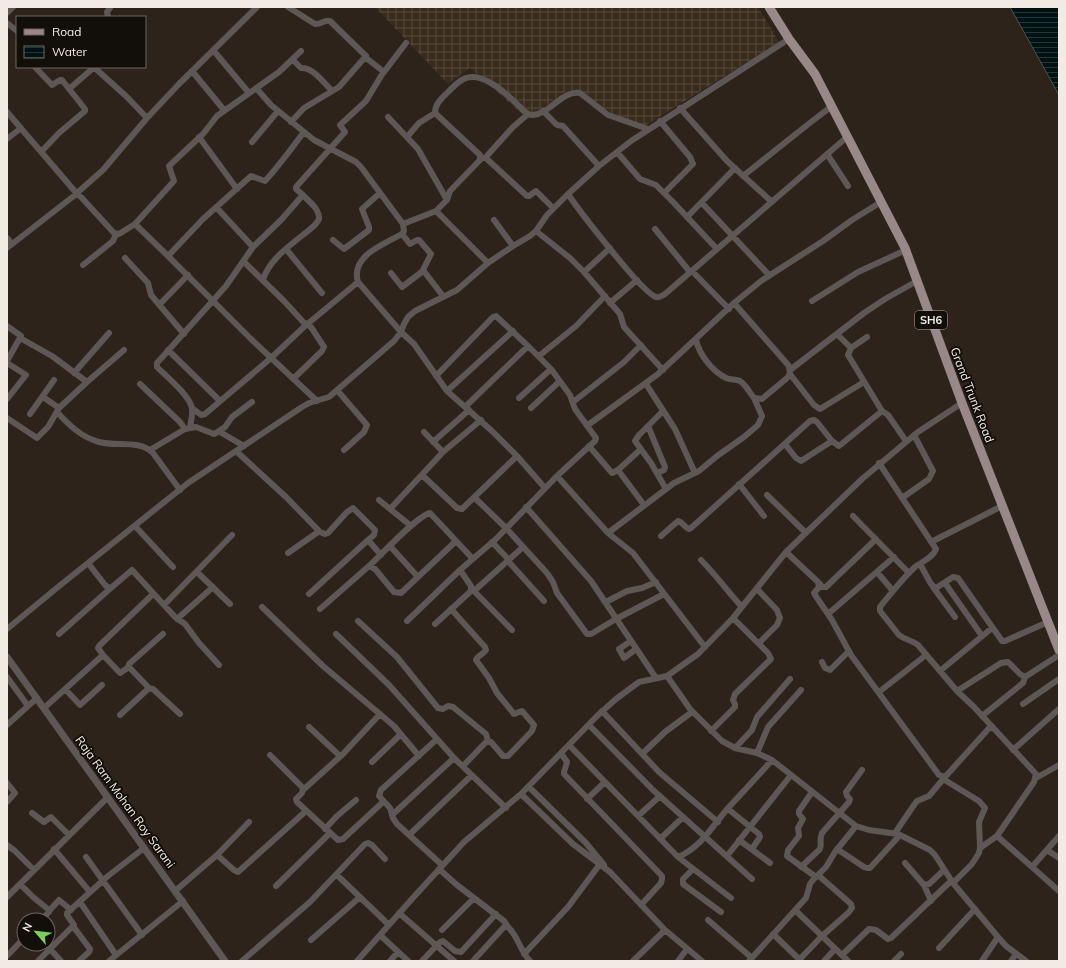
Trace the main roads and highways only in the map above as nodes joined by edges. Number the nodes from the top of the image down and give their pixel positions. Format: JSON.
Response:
{"nodes":[{"id":1,"x":769,"y":7,"type":"edge"},
{"id":2,"x":1059,"y":650,"type":"edge"}],
"edges":[{"from":1,"to":2,"type":"main road","name":"Grand Trunk Road","number":"SH6"}]}
